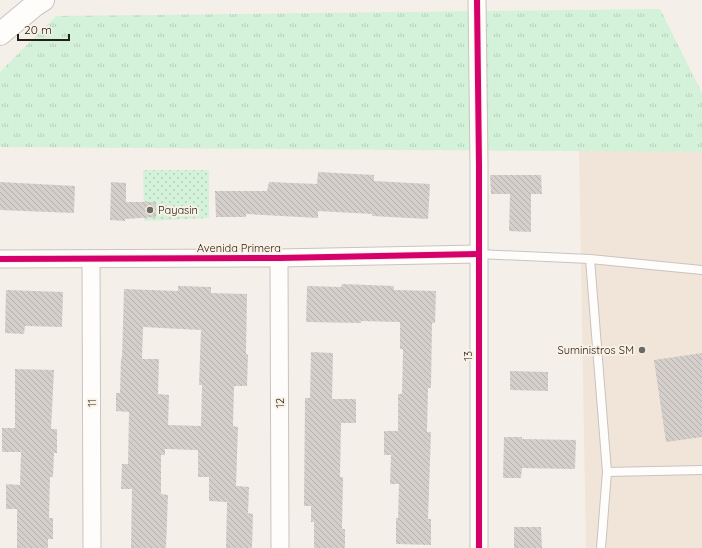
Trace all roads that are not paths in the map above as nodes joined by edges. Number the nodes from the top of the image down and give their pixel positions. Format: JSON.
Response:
{"nodes":[{"id":1,"x":43,"y":0,"type":"edge"},
{"id":2,"x":477,"y":0,"type":"edge"},
{"id":3,"x":0,"y":34,"type":"edge"},
{"id":4,"x":478,"y":254,"type":"junction"},
{"id":5,"x":280,"y":258,"type":"junction"},
{"id":6,"x":0,"y":259,"type":"edge"},
{"id":7,"x":91,"y":259,"type":"junction"},
{"id":8,"x":590,"y":259,"type":"junction"},
{"id":9,"x":702,"y":270,"type":"edge"},
{"id":10,"x":702,"y":470,"type":"edge"},
{"id":11,"x":607,"y":472,"type":"junction"},
{"id":12,"x":92,"y":548,"type":"edge"},
{"id":13,"x":280,"y":548,"type":"edge"},
{"id":14,"x":479,"y":548,"type":"edge"},
{"id":15,"x":601,"y":548,"type":"edge"}],
"edges":[{"from":1,"to":3,"type":"main road"},
{"from":2,"to":4,"type":"street","name":"13"},
{"from":4,"to":5,"type":"street","name":"Avenida Primera"},
{"from":4,"to":8,"type":"lane"},
{"from":4,"to":14,"type":"street","name":"13"},
{"from":5,"to":7,"type":"street","name":"Avenida Primera"},
{"from":5,"to":13,"type":"street","name":"12"},
{"from":6,"to":7,"type":"street","name":"Avenida Primera"},
{"from":7,"to":12,"type":"street","name":"11"},
{"from":8,"to":9,"type":"lane"},
{"from":8,"to":11,"type":"lane"},
{"from":10,"to":11,"type":"lane"},
{"from":11,"to":15,"type":"lane"}]}
